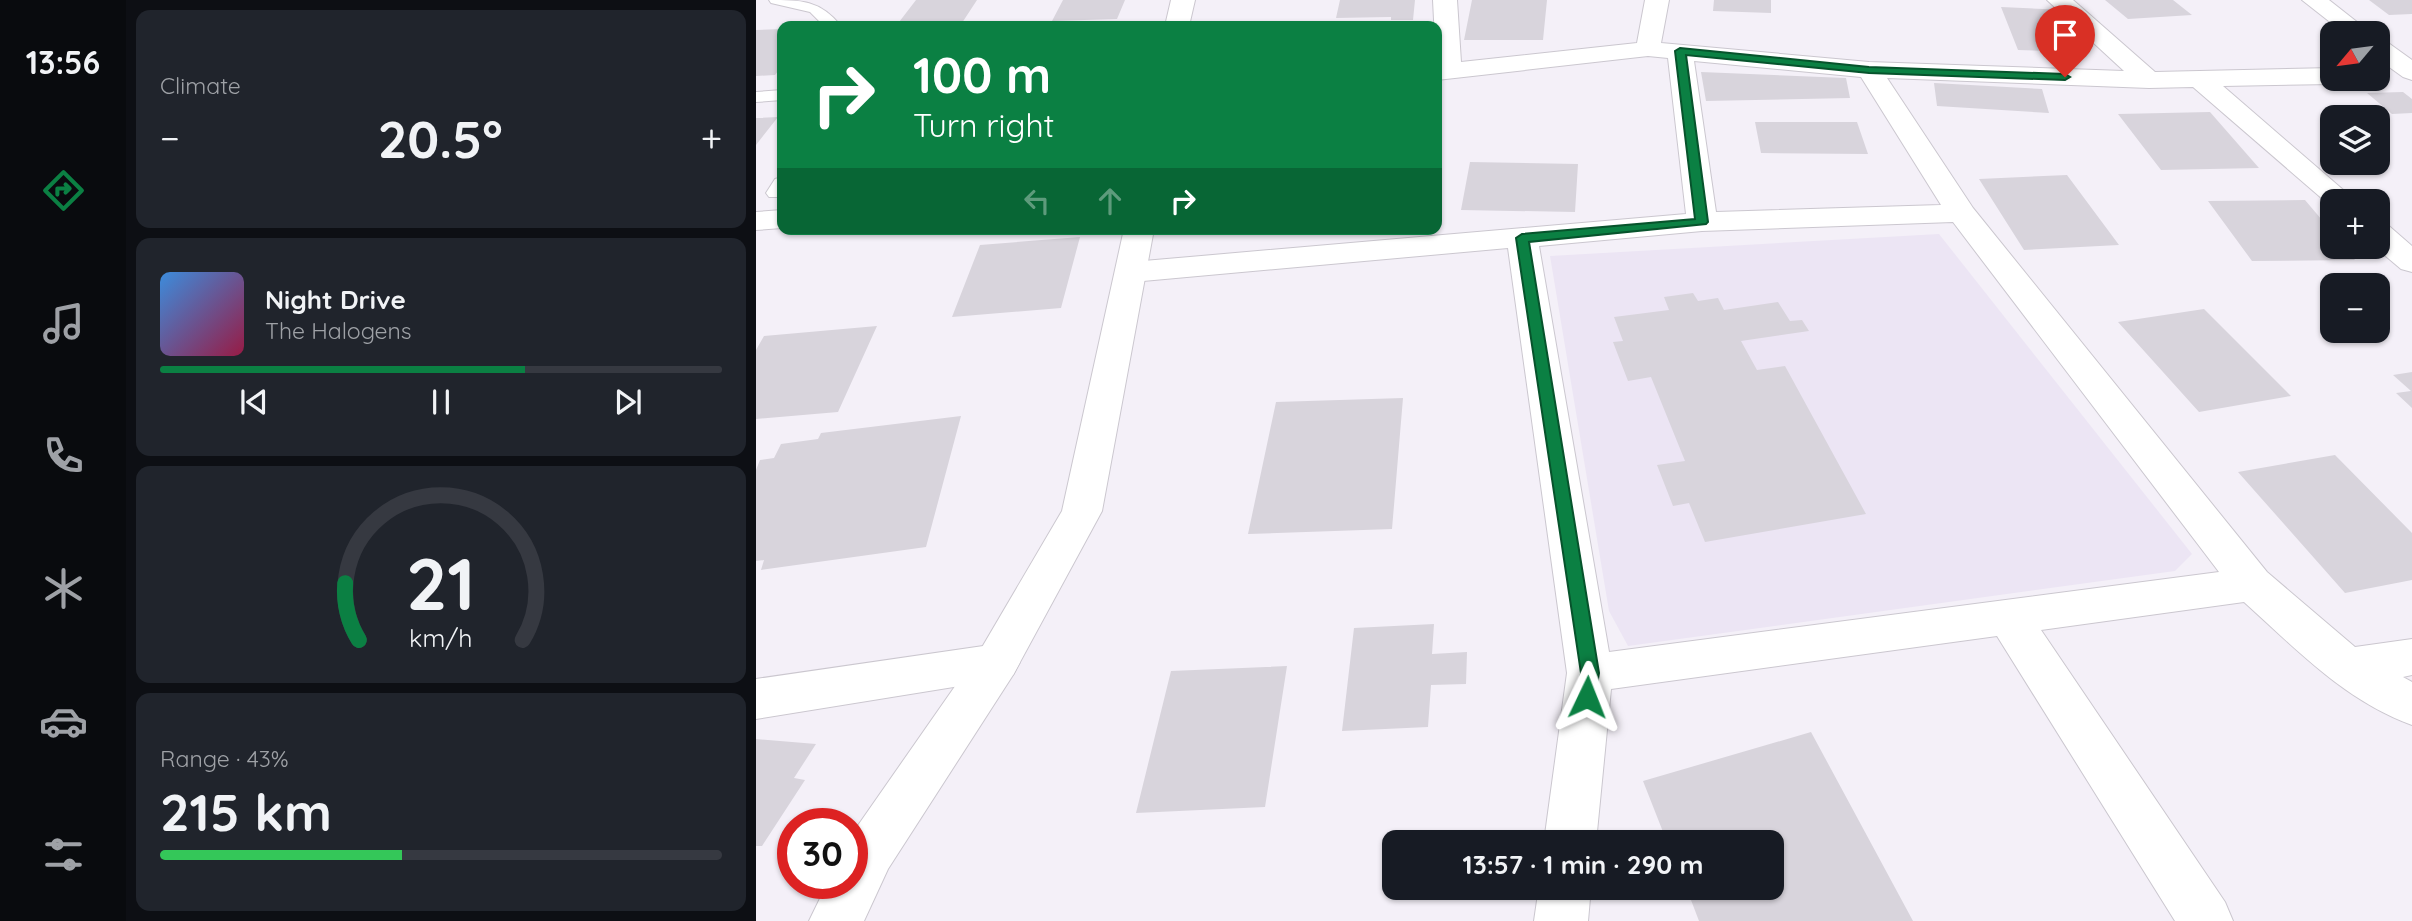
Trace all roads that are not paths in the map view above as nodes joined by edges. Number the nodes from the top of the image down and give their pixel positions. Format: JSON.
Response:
{"nodes":[{"id":1,"x":777,"y":0,"type":"edge"},
{"id":2,"x":1183,"y":0,"type":"edge"},
{"id":3,"x":1445,"y":0,"type":"edge"},
{"id":4,"x":1657,"y":0,"type":"edge"},
{"id":5,"x":2059,"y":0,"type":"edge"},
{"id":6,"x":2314,"y":0,"type":"edge"},
{"id":7,"x":828,"y":21,"type":"edge"},
{"id":8,"x":1178,"y":21,"type":"edge"},
{"id":9,"x":2343,"y":21,"type":"edge"},
{"id":10,"x":1648,"y":49,"type":"junction"},
{"id":11,"x":1680,"y":51,"type":"junction"},
{"id":12,"x":2390,"y":56,"type":"edge"},
{"id":13,"x":1869,"y":70,"type":"junction"},
{"id":14,"x":1443,"y":72,"type":"edge"},
{"id":15,"x":2412,"y":73,"type":"edge"},
{"id":16,"x":2390,"y":74,"type":"edge"},
{"id":17,"x":2320,"y":76,"type":"edge"},
{"id":18,"x":2199,"y":79,"type":"junction"},
{"id":19,"x":2149,"y":80,"type":"junction"},
{"id":20,"x":777,"y":95,"type":"edge"},
{"id":21,"x":756,"y":97,"type":"edge"},
{"id":22,"x":2327,"y":189,"type":"edge"},
{"id":23,"x":777,"y":201,"type":"edge"},
{"id":24,"x":1961,"y":213,"type":"junction"},
{"id":25,"x":756,"y":221,"type":"edge"},
{"id":26,"x":1702,"y":222,"type":"junction"},
{"id":27,"x":1138,"y":235,"type":"edge"},
{"id":28,"x":1522,"y":238,"type":"junction"},
{"id":29,"x":2390,"y":243,"type":"edge"},
{"id":30,"x":2412,"y":262,"type":"edge"},
{"id":31,"x":1132,"y":272,"type":"junction"},
{"id":32,"x":2252,"y":584,"type":"junction"},
{"id":33,"x":2009,"y":617,"type":"junction"},
{"id":34,"x":2412,"y":657,"type":"edge"},
{"id":35,"x":997,"y":662,"type":"junction"},
{"id":36,"x":2347,"y":667,"type":"junction"},
{"id":37,"x":1590,"y":673,"type":"junction"},
{"id":38,"x":756,"y":699,"type":"edge"},
{"id":39,"x":2412,"y":705,"type":"edge"},
{"id":40,"x":1571,"y":830,"type":"edge"},
{"id":41,"x":1563,"y":900,"type":"edge"},
{"id":42,"x":836,"y":921,"type":"edge"},
{"id":43,"x":1561,"y":921,"type":"edge"},
{"id":44,"x":2206,"y":921,"type":"edge"}],
"edges":[{"from":1,"to":7,"type":"lane"},
{"from":2,"to":8,"type":"street"},
{"from":3,"to":14,"type":"street"},
{"from":4,"to":10,"type":"street"},
{"from":5,"to":19,"type":"street"},
{"from":6,"to":9,"type":"street"},
{"from":10,"to":11,"type":"street"},
{"from":10,"to":14,"type":"street"},
{"from":11,"to":13,"type":"street"},
{"from":11,"to":26,"type":"street"},
{"from":12,"to":15,"type":"street"},
{"from":13,"to":19,"type":"street"},
{"from":13,"to":24,"type":"street"},
{"from":15,"to":16,"type":"street"},
{"from":17,"to":18,"type":"street"},
{"from":18,"to":19,"type":"street"},
{"from":18,"to":22,"type":"street"},
{"from":20,"to":21,"type":"lane"},
{"from":23,"to":25,"type":"street"},
{"from":24,"to":26,"type":"street"},
{"from":24,"to":32,"type":"street"},
{"from":26,"to":28,"type":"street"},
{"from":27,"to":31,"type":"street"},
{"from":28,"to":31,"type":"street"},
{"from":28,"to":37,"type":"street"},
{"from":29,"to":30,"type":"street"},
{"from":31,"to":35,"type":"street"},
{"from":32,"to":33,"type":"street"},
{"from":32,"to":36,"type":"street"},
{"from":33,"to":37,"type":"street"},
{"from":33,"to":44,"type":"street"},
{"from":34,"to":36,"type":"street"},
{"from":35,"to":38,"type":"street"},
{"from":35,"to":42,"type":"street"},
{"from":36,"to":39,"type":"street"},
{"from":37,"to":40,"type":"street"},
{"from":41,"to":43,"type":"street"}]}
